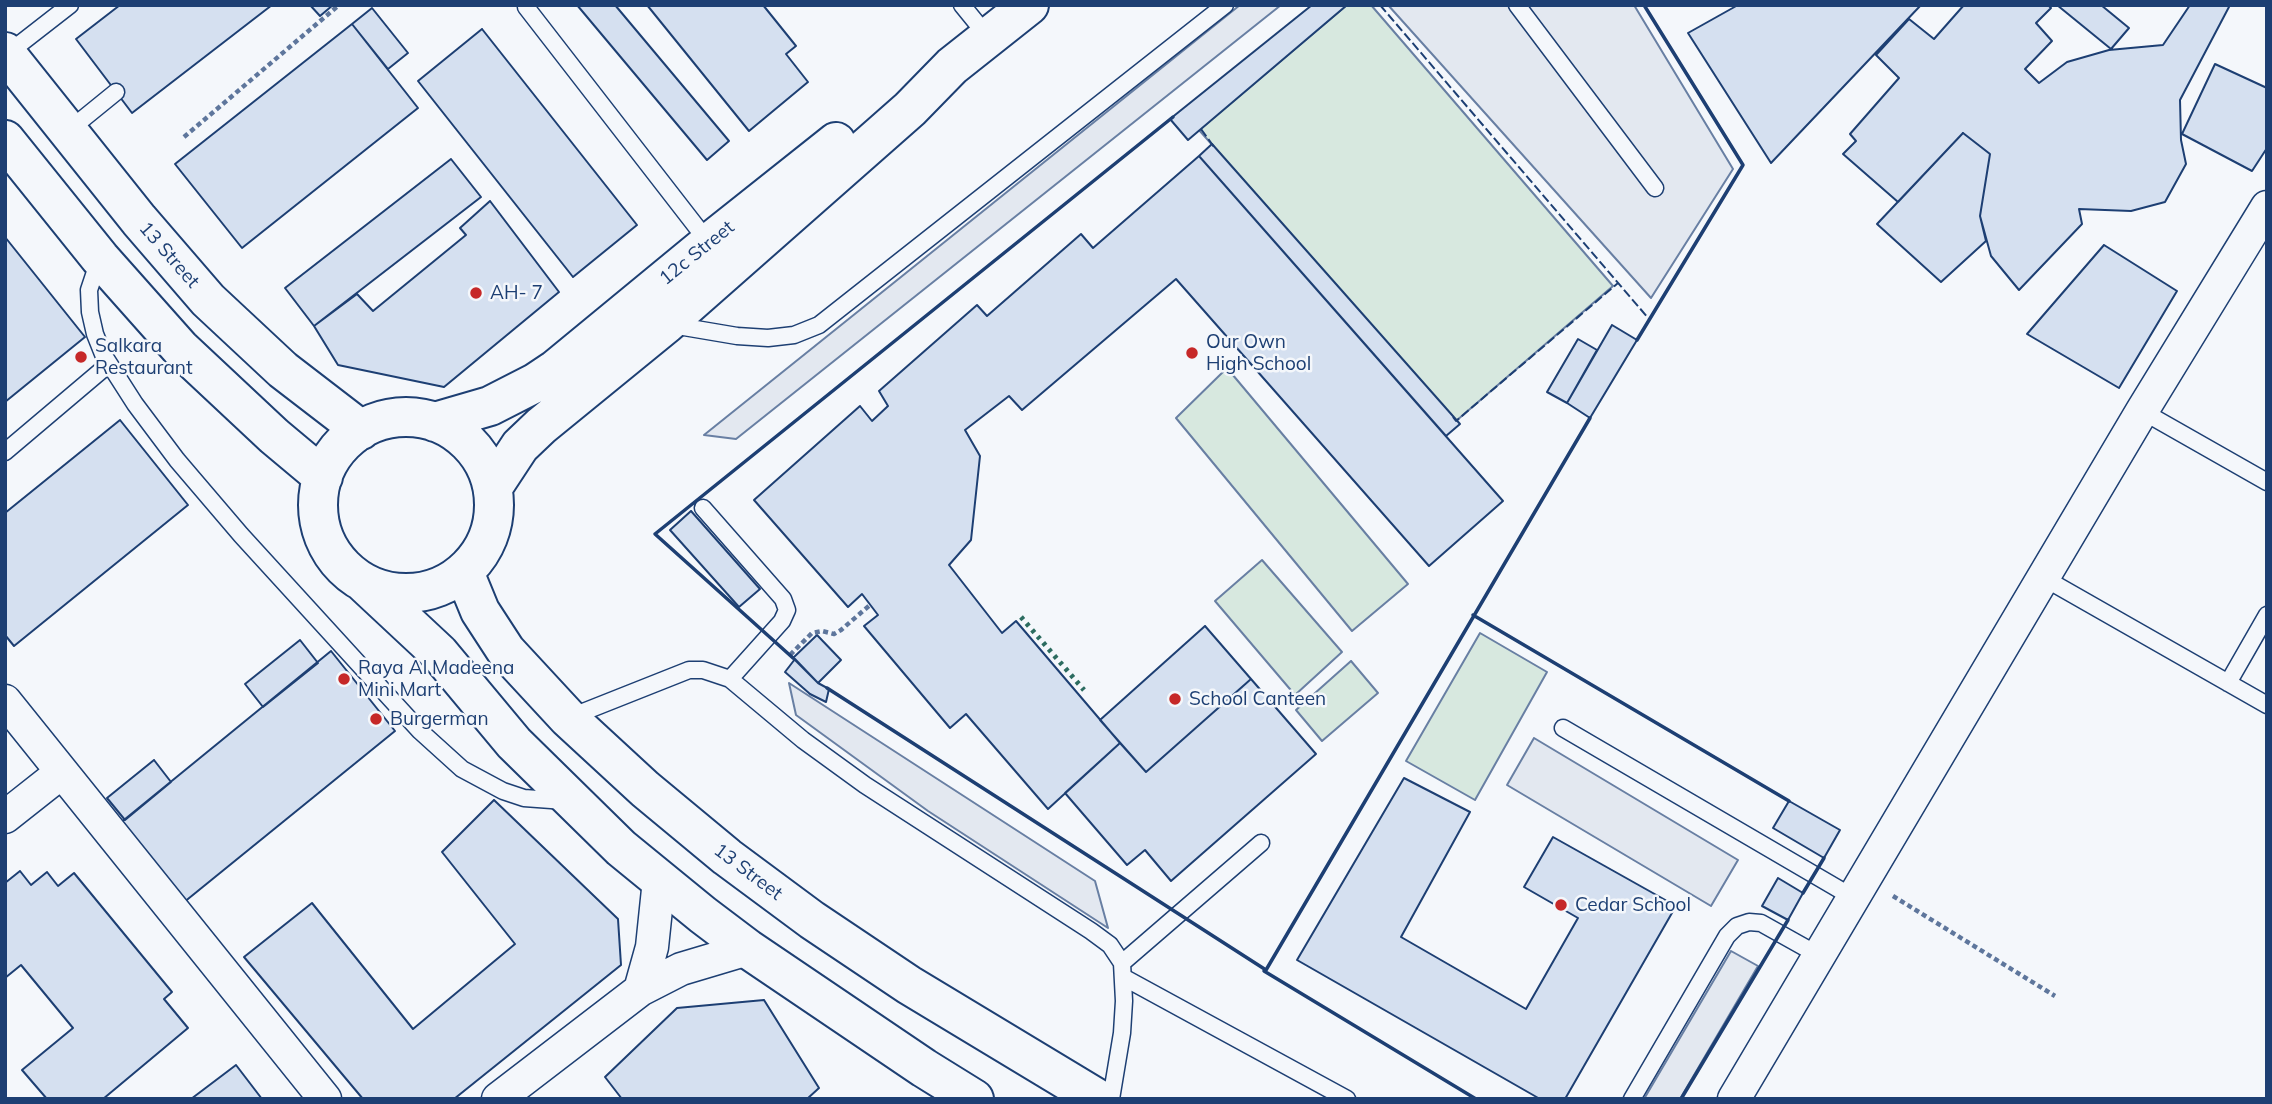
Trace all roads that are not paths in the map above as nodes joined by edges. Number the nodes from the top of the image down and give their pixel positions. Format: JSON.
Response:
{"nodes":[{"id":1,"x":69,"y":5,"type":"edge"},
{"id":2,"x":962,"y":5,"type":"edge"},
{"id":3,"x":1029,"y":5,"type":"edge"},
{"id":4,"x":1226,"y":5,"type":"edge"},
{"id":5,"x":1517,"y":5,"type":"edge"},
{"id":6,"x":526,"y":7,"type":"edge"},
{"id":7,"x":988,"y":37,"type":"junction"},
{"id":8,"x":6,"y":53,"type":"edge"},
{"id":9,"x":952,"y":66,"type":"junction"},
{"id":10,"x":116,"y":92,"type":"dead end"},
{"id":11,"x":68,"y":131,"type":"junction"},
{"id":12,"x":8,"y":150,"type":"edge"},
{"id":13,"x":1655,"y":188,"type":"dead end"},
{"id":14,"x":2267,"y":207,"type":"edge"},
{"id":15,"x":709,"y":243,"type":"junction"},
{"id":16,"x":100,"y":258,"type":"junction"},
{"id":17,"x":666,"y":324,"type":"junction"},
{"id":18,"x":109,"y":364,"type":"junction"},
{"id":19,"x":2142,"y":411,"type":"junction"},
{"id":20,"x":435,"y":422,"type":"junction"},
{"id":21,"x":361,"y":430,"type":"junction"},
{"id":22,"x":5,"y":452,"type":"edge"},
{"id":23,"x":323,"y":477,"type":"junction"},
{"id":24,"x":2267,"y":482,"type":"edge"},
{"id":25,"x":493,"y":486,"type":"junction"},
{"id":26,"x":703,"y":508,"type":"dead end"},
{"id":27,"x":464,"y":572,"type":"junction"},
{"id":28,"x":2044,"y":578,"type":"junction"},
{"id":29,"x":364,"y":583,"type":"junction"},
{"id":30,"x":2267,"y":615,"type":"edge"},
{"id":31,"x":730,"y":679,"type":"junction"},
{"id":32,"x":2228,"y":683,"type":"junction"},
{"id":33,"x":5,"y":701,"type":"edge"},
{"id":34,"x":2267,"y":705,"type":"edge"},
{"id":35,"x":568,"y":718,"type":"junction"},
{"id":36,"x":1563,"y":727,"type":"dead end"},
{"id":37,"x":62,"y":772,"type":"junction"},
{"id":38,"x":570,"y":801,"type":"junction"},
{"id":39,"x":5,"y":817,"type":"edge"},
{"id":40,"x":1261,"y":843,"type":"dead end"},
{"id":41,"x":659,"y":880,"type":"junction"},
{"id":42,"x":1860,"y":889,"type":"junction"},
{"id":43,"x":748,"y":949,"type":"junction"},
{"id":44,"x":1820,"y":956,"type":"junction"},
{"id":45,"x":1122,"y":970,"type":"junction"},
{"id":46,"x":640,"y":990,"type":"junction"},
{"id":47,"x":325,"y":1099,"type":"edge"},
{"id":48,"x":498,"y":1099,"type":"edge"},
{"id":49,"x":974,"y":1099,"type":"edge"},
{"id":50,"x":1098,"y":1099,"type":"edge"},
{"id":51,"x":1111,"y":1099,"type":"edge"},
{"id":52,"x":1347,"y":1099,"type":"edge"},
{"id":53,"x":1632,"y":1099,"type":"edge"},
{"id":54,"x":1734,"y":1099,"type":"edge"}],
"edges":[{"from":1,"to":8,"type":"lane"},
{"from":2,"to":7,"type":"lane"},
{"from":3,"to":7,"type":"street","name":"12c Street"},
{"from":4,"to":17,"type":"lane"},
{"from":5,"to":13,"type":"lane"},
{"from":6,"to":15,"type":"lane"},
{"from":7,"to":9,"type":"street","name":"12c Street"},
{"from":8,"to":11,"type":"street","name":"13 Street"},
{"from":9,"to":15,"type":"street","name":"12c Street"},
{"from":9,"to":17,"type":"street","name":"12c Street"},
{"from":10,"to":11,"type":"lane"},
{"from":11,"to":21,"type":"street","name":"13 Street"},
{"from":12,"to":16,"type":"street"},
{"from":14,"to":19,"type":"street"},
{"from":15,"to":20,"type":"street","name":"12c Street"},
{"from":16,"to":18,"type":"lane"},
{"from":16,"to":23,"type":"street"},
{"from":17,"to":25,"type":"street","name":"12c Street"},
{"from":18,"to":22,"type":"lane"},
{"from":18,"to":38,"type":"lane"},
{"from":19,"to":24,"type":"lane"},
{"from":19,"to":28,"type":"street"},
{"from":20,"to":21,"type":"street"},
{"from":20,"to":25,"type":"street"},
{"from":21,"to":23,"type":"street"},
{"from":23,"to":29,"type":"street"},
{"from":25,"to":27,"type":"street"},
{"from":26,"to":31,"type":"lane"},
{"from":27,"to":29,"type":"street"},
{"from":27,"to":35,"type":"street","name":"13 Street"},
{"from":28,"to":32,"type":"lane"},
{"from":28,"to":42,"type":"street"},
{"from":29,"to":38,"type":"street"},
{"from":30,"to":32,"type":"lane"},
{"from":31,"to":35,"type":"lane"},
{"from":31,"to":45,"type":"lane"},
{"from":32,"to":34,"type":"lane"},
{"from":33,"to":37,"type":"street"},
{"from":35,"to":50,"type":"street","name":"13 Street"},
{"from":36,"to":42,"type":"lane"},
{"from":37,"to":39,"type":"street"},
{"from":37,"to":47,"type":"street"},
{"from":38,"to":41,"type":"street"},
{"from":40,"to":45,"type":"lane"},
{"from":41,"to":43,"type":"street"},
{"from":41,"to":46,"type":"street"},
{"from":42,"to":44,"type":"street"},
{"from":43,"to":46,"type":"street"},
{"from":43,"to":49,"type":"street"},
{"from":44,"to":53,"type":"lane"},
{"from":44,"to":54,"type":"street"},
{"from":45,"to":51,"type":"lane"},
{"from":45,"to":52,"type":"lane"},
{"from":46,"to":48,"type":"street"}]}
